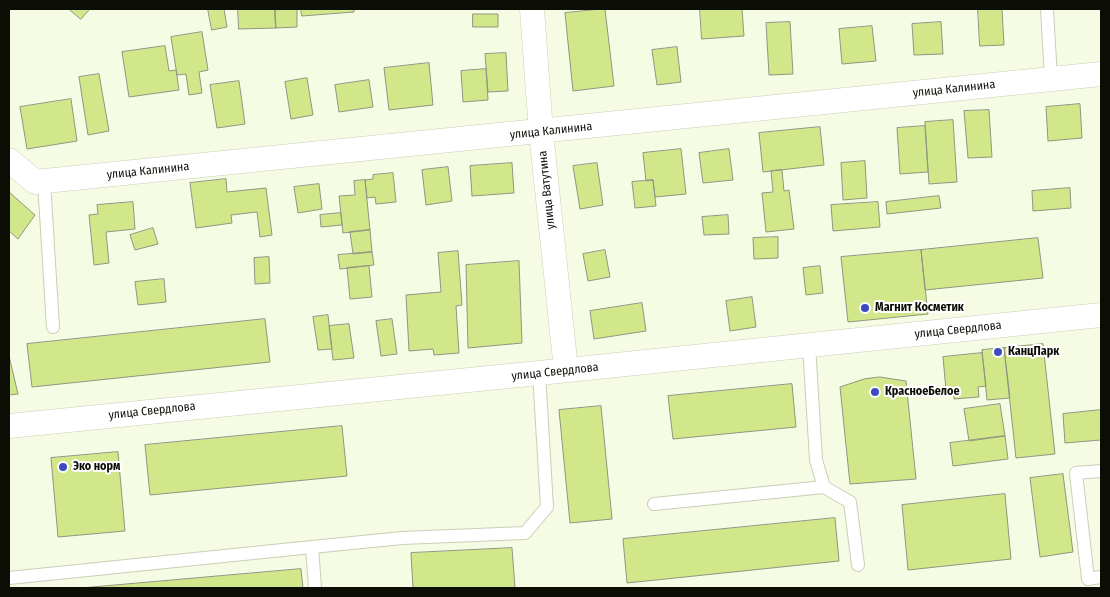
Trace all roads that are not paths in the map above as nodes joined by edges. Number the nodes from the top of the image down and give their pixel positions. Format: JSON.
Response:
{"nodes":[{"id":1,"x":532,"y":9,"type":"edge"},
{"id":2,"x":1046,"y":9,"type":"edge"},
{"id":3,"x":1101,"y":74,"type":"edge"},
{"id":4,"x":1051,"y":79,"type":"junction"},
{"id":5,"x":541,"y":132,"type":"junction"},
{"id":6,"x":9,"y":160,"type":"edge"},
{"id":7,"x":44,"y":182,"type":"junction"},
{"id":8,"x":1101,"y":315,"type":"edge"},
{"id":9,"x":53,"y":327,"type":"dead end"},
{"id":10,"x":809,"y":345,"type":"junction"},
{"id":11,"x":566,"y":370,"type":"junction"},
{"id":12,"x":539,"y":373,"type":"junction"},
{"id":13,"x":9,"y":426,"type":"edge"},
{"id":14,"x":1101,"y":471,"type":"edge"},
{"id":15,"x":824,"y":487,"type":"junction"},
{"id":16,"x":654,"y":504,"type":"dead end"},
{"id":17,"x":312,"y":548,"type":"junction"},
{"id":18,"x":858,"y":565,"type":"dead end"},
{"id":19,"x":9,"y":578,"type":"edge"},
{"id":20,"x":1101,"y":578,"type":"edge"},
{"id":21,"x":315,"y":588,"type":"edge"}],
"edges":[{"from":1,"to":5,"type":"street","name":"улица Ватутина"},
{"from":2,"to":4,"type":"lane"},
{"from":3,"to":4,"type":"street","name":"улица Калинина"},
{"from":4,"to":5,"type":"street","name":"улица Калинина"},
{"from":5,"to":7,"type":"street","name":"улица Калинина"},
{"from":5,"to":11,"type":"street","name":"улица Ватутина"},
{"from":6,"to":7,"type":"street"},
{"from":7,"to":9,"type":"lane"},
{"from":8,"to":10,"type":"street","name":"улица Свердлова"},
{"from":10,"to":11,"type":"street","name":"улица Свердлова"},
{"from":10,"to":15,"type":"lane"},
{"from":11,"to":12,"type":"street","name":"улица Свердлова"},
{"from":12,"to":13,"type":"street","name":"улица Свердлова"},
{"from":12,"to":17,"type":"lane"},
{"from":14,"to":20,"type":"lane"},
{"from":15,"to":16,"type":"lane"},
{"from":15,"to":18,"type":"lane"},
{"from":17,"to":19,"type":"lane"},
{"from":17,"to":21,"type":"lane"}]}
